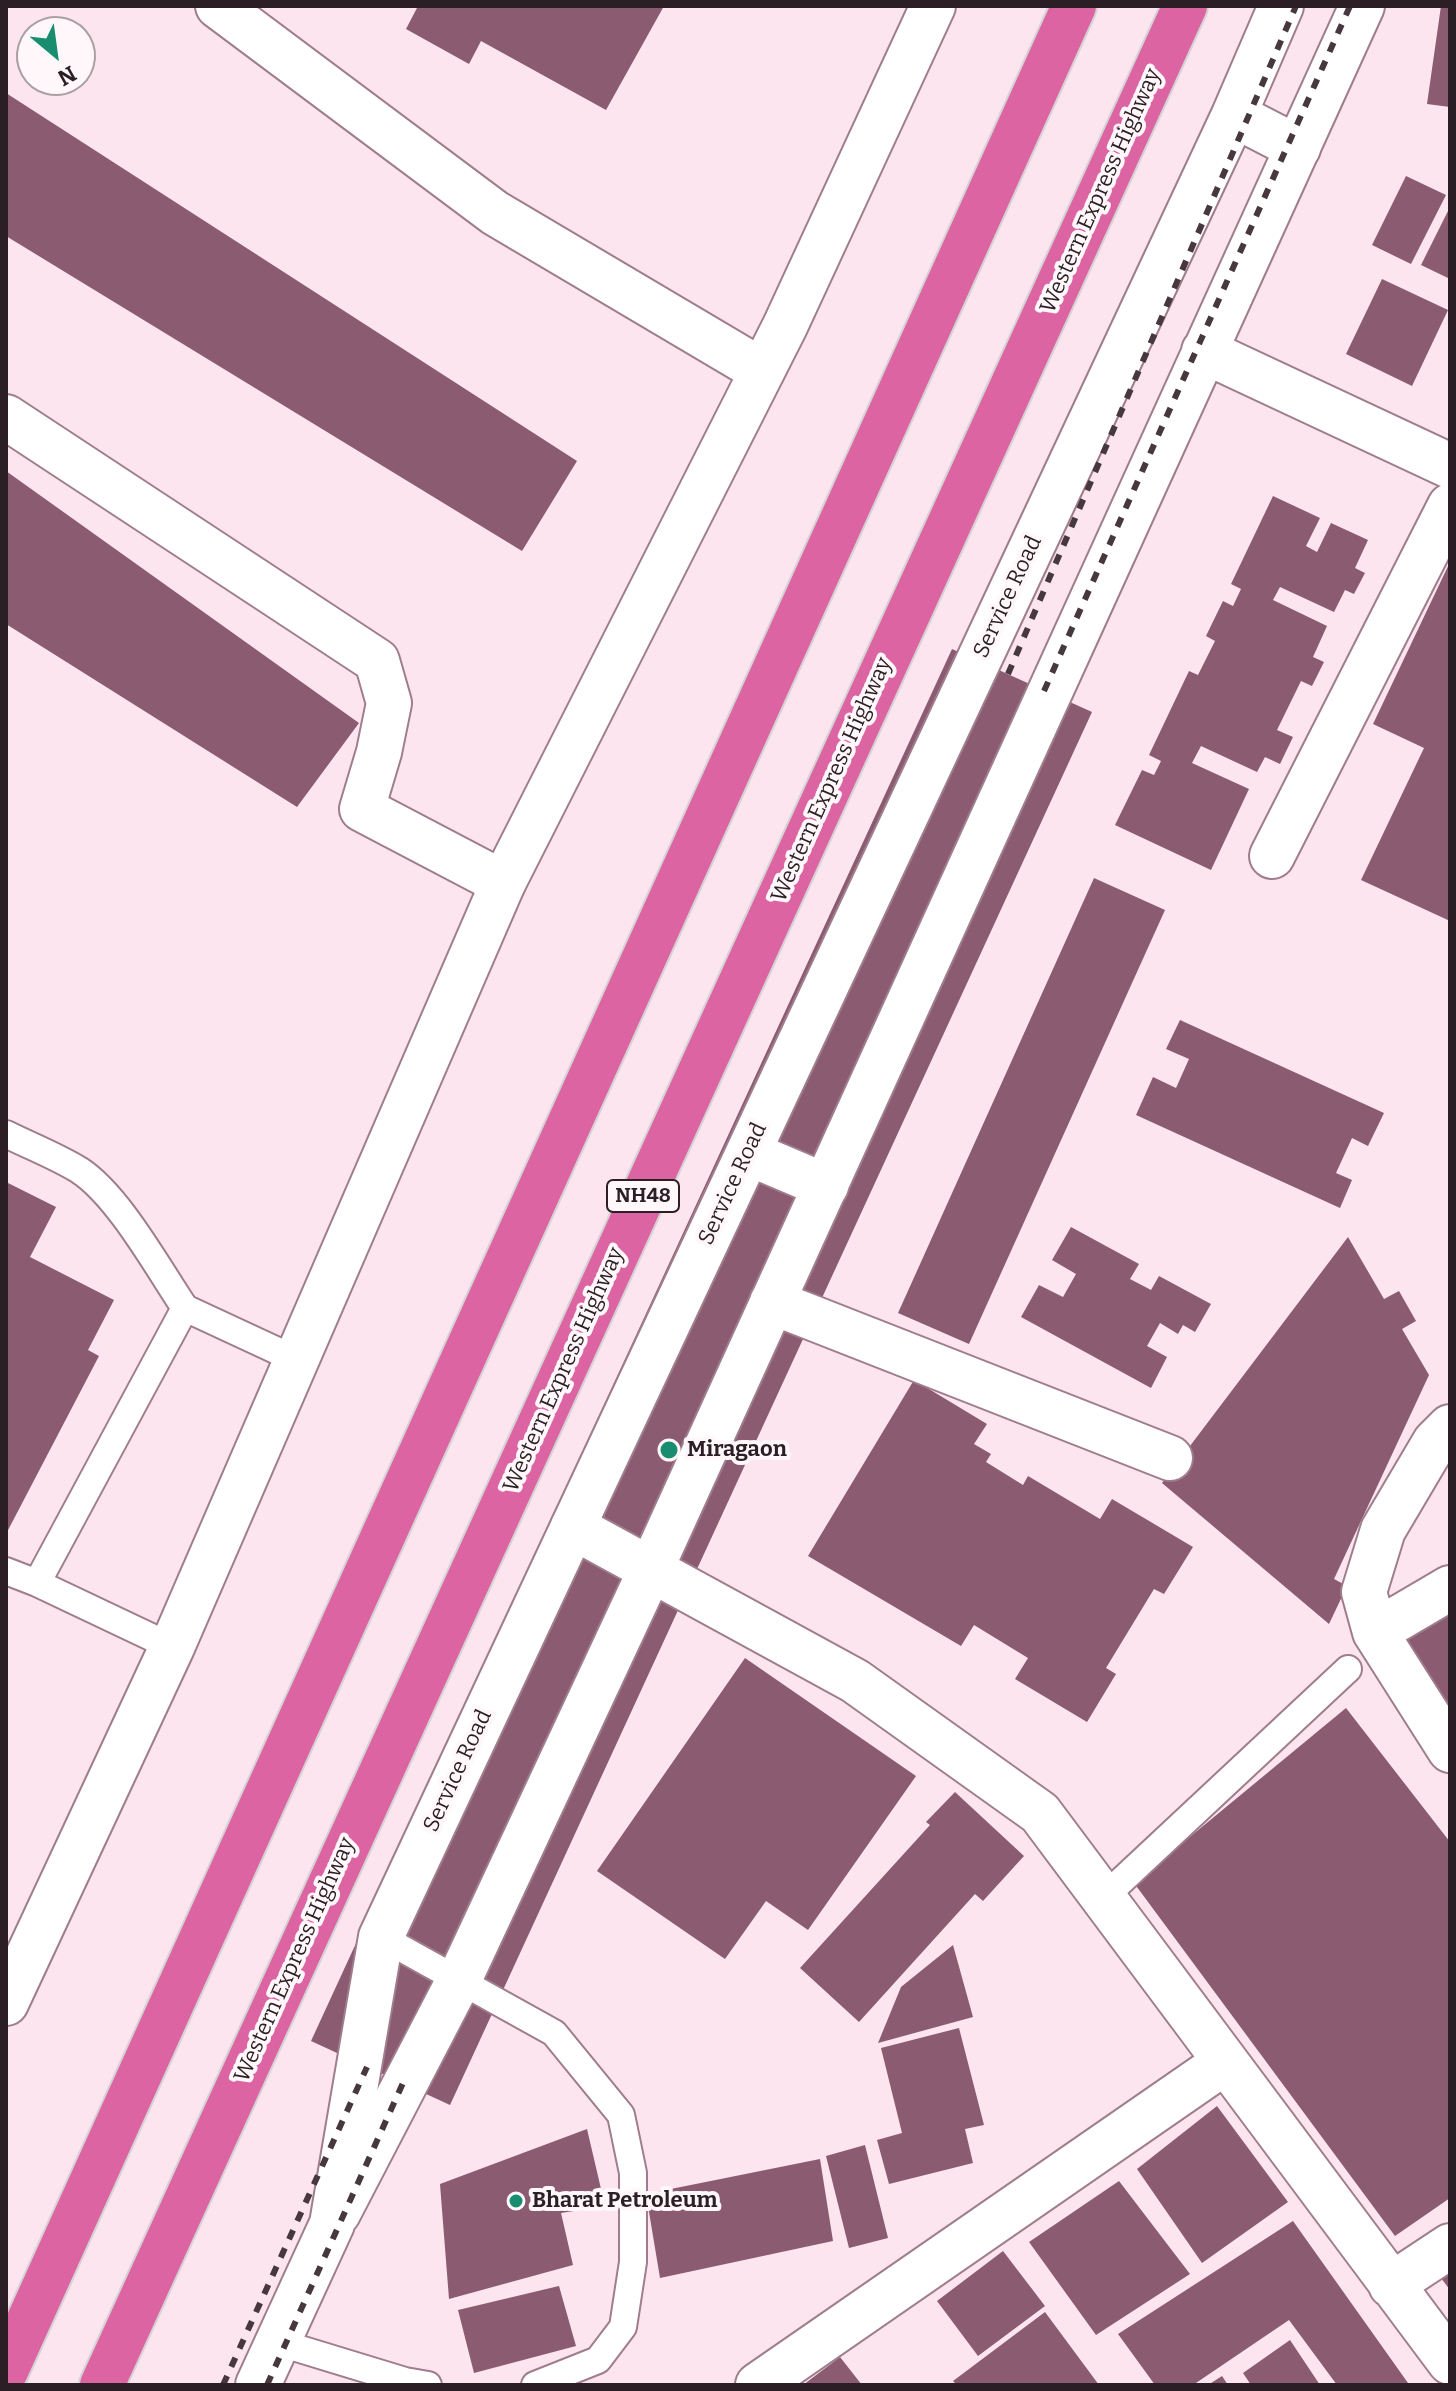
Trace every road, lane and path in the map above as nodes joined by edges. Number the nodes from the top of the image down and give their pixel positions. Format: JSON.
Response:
{"nodes":[{"id":1,"x":218,"y":6,"type":"edge"},
{"id":2,"x":933,"y":6,"type":"edge"},
{"id":3,"x":1074,"y":6,"type":"edge"},
{"id":4,"x":1185,"y":6,"type":"edge"},
{"id":5,"x":1281,"y":6,"type":"edge"},
{"id":6,"x":1362,"y":6,"type":"edge"},
{"id":7,"x":1234,"y":115,"type":"junction"},
{"id":8,"x":1298,"y":148,"type":"junction"},
{"id":9,"x":1204,"y":351,"type":"junction"},
{"id":10,"x":762,"y":371,"type":"junction"},
{"id":11,"x":6,"y":417,"type":"edge"},
{"id":12,"x":1450,"y":466,"type":"edge"},
{"id":13,"x":1450,"y":506,"type":"edge"},
{"id":14,"x":1272,"y":856,"type":"dead end"},
{"id":15,"x":503,"y":883,"type":"junction"},
{"id":16,"x":6,"y":1134,"type":"edge"},
{"id":17,"x":748,"y":1153,"type":"junction"},
{"id":18,"x":826,"y":1186,"type":"junction"},
{"id":19,"x":772,"y":1302,"type":"junction"},
{"id":20,"x":185,"y":1308,"type":"junction"},
{"id":21,"x":297,"y":1360,"type":"junction"},
{"id":22,"x":1445,"y":1446,"type":"edge"},
{"id":23,"x":1170,"y":1458,"type":"dead end"},
{"id":24,"x":573,"y":1527,"type":"junction"},
{"id":25,"x":651,"y":1569,"type":"junction"},
{"id":26,"x":6,"y":1571,"type":"edge"},
{"id":27,"x":37,"y":1583,"type":"junction"},
{"id":28,"x":1450,"y":1588,"type":"edge"},
{"id":29,"x":1375,"y":1632,"type":"junction"},
{"id":30,"x":172,"y":1647,"type":"junction"},
{"id":31,"x":1348,"y":1669,"type":"dead end"},
{"id":32,"x":1450,"y":1750,"type":"edge"},
{"id":33,"x":1103,"y":1898,"type":"junction"},
{"id":34,"x":381,"y":1937,"type":"junction"},
{"id":35,"x":459,"y":1980,"type":"junction"},
{"id":36,"x":6,"y":2002,"type":"edge"},
{"id":37,"x":1225,"y":2062,"type":"junction"},
{"id":38,"x":332,"y":2224,"type":"junction"},
{"id":39,"x":1450,"y":2246,"type":"edge"},
{"id":40,"x":1391,"y":2285,"type":"junction"},
{"id":41,"x":277,"y":2342,"type":"junction"},
{"id":42,"x":1450,"y":2362,"type":"edge"},
{"id":43,"x":6,"y":2371,"type":"edge"},
{"id":44,"x":102,"y":2385,"type":"edge"},
{"id":45,"x":258,"y":2385,"type":"edge"},
{"id":46,"x":428,"y":2385,"type":"edge"},
{"id":47,"x":535,"y":2385,"type":"edge"},
{"id":48,"x":758,"y":2385,"type":"edge"}],
"edges":[{"from":1,"to":10,"type":"street"},
{"from":2,"to":10,"type":"street"},
{"from":3,"to":43,"type":"highway"},
{"from":4,"to":44,"type":"highway","name":"Western Express Highway","number":"NH48"},
{"from":5,"to":7,"type":"street","name":"Service Road"},
{"from":6,"to":8,"type":"street"},
{"from":7,"to":8,"type":"street"},
{"from":7,"to":17,"type":"street","name":"Service Road"},
{"from":8,"to":9,"type":"street"},
{"from":9,"to":12,"type":"street"},
{"from":9,"to":18,"type":"street"},
{"from":10,"to":15,"type":"street"},
{"from":11,"to":15,"type":"street"},
{"from":13,"to":14,"type":"street"},
{"from":15,"to":21,"type":"street"},
{"from":16,"to":20,"type":"lane"},
{"from":17,"to":18,"type":"street"},
{"from":17,"to":24,"type":"street","name":"Service Road"},
{"from":18,"to":19,"type":"street"},
{"from":19,"to":23,"type":"street"},
{"from":19,"to":25,"type":"street"},
{"from":20,"to":21,"type":"lane"},
{"from":20,"to":27,"type":"lane"},
{"from":21,"to":30,"type":"street"},
{"from":22,"to":29,"type":"street"},
{"from":24,"to":25,"type":"street"},
{"from":24,"to":34,"type":"street","name":"Service Road"},
{"from":25,"to":33,"type":"street"},
{"from":25,"to":35,"type":"street"},
{"from":26,"to":27,"type":"lane"},
{"from":27,"to":30,"type":"lane"},
{"from":28,"to":29,"type":"street"},
{"from":29,"to":32,"type":"street"},
{"from":30,"to":36,"type":"street"},
{"from":31,"to":33,"type":"lane"},
{"from":33,"to":37,"type":"street"},
{"from":34,"to":35,"type":"lane"},
{"from":34,"to":38,"type":"street","name":"Service Road"},
{"from":35,"to":38,"type":"street"},
{"from":35,"to":47,"type":"lane"},
{"from":37,"to":40,"type":"street"},
{"from":37,"to":48,"type":"street"},
{"from":38,"to":41,"type":"street","name":"Service Road"},
{"from":39,"to":40,"type":"street"},
{"from":40,"to":42,"type":"street"},
{"from":41,"to":45,"type":"street","name":"Service Road"},
{"from":41,"to":46,"type":"lane"}]}
